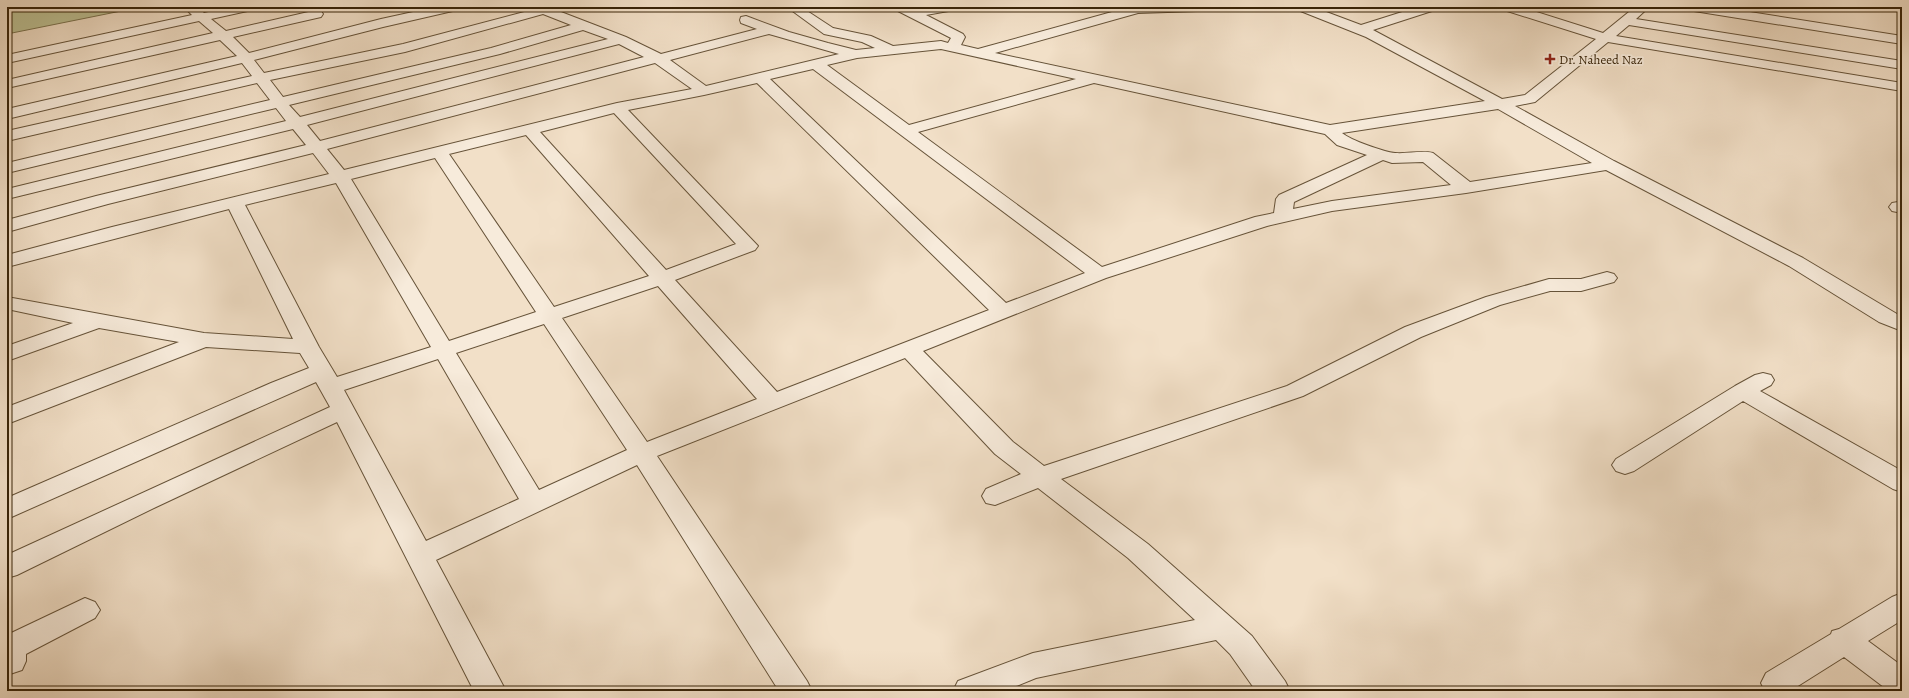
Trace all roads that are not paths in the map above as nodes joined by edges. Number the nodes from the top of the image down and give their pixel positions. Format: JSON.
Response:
{"nodes":[{"id":1,"x":248,"y":7,"type":"edge"},
{"id":2,"x":416,"y":7,"type":"edge"},
{"id":3,"x":793,"y":7,"type":"edge"},
{"id":4,"x":900,"y":7,"type":"edge"},
{"id":5,"x":950,"y":7,"type":"edge"},
{"id":6,"x":1197,"y":7,"type":"edge"},
{"id":7,"x":1302,"y":7,"type":"edge"},
{"id":8,"x":1431,"y":7,"type":"edge"},
{"id":9,"x":1508,"y":7,"type":"edge"},
{"id":10,"x":1620,"y":7,"type":"edge"},
{"id":11,"x":1694,"y":7,"type":"edge"},
{"id":12,"x":1784,"y":7,"type":"edge"},
{"id":13,"x":540,"y":9,"type":"edge"},
{"id":14,"x":1534,"y":10,"type":"edge"},
{"id":15,"x":195,"y":12,"type":"edge"},
{"id":16,"x":432,"y":12,"type":"junction"},
{"id":17,"x":1636,"y":13,"type":"edge"},
{"id":18,"x":317,"y":14,"type":"dead end"},
{"id":19,"x":914,"y":14,"type":"junction"},
{"id":20,"x":457,"y":16,"type":"edge"},
{"id":21,"x":746,"y":20,"type":"dead end"},
{"id":22,"x":1784,"y":21,"type":"junction"},
{"id":23,"x":1798,"y":23,"type":"junction"},
{"id":24,"x":582,"y":26,"type":"junction"},
{"id":25,"x":486,"y":27,"type":"junction"},
{"id":26,"x":769,"y":30,"type":"junction"},
{"id":27,"x":1360,"y":30,"type":"junction"},
{"id":28,"x":224,"y":36,"type":"junction"},
{"id":29,"x":1606,"y":38,"type":"junction"},
{"id":30,"x":621,"y":40,"type":"junction"},
{"id":31,"x":1902,"y":40,"type":"edge"},
{"id":32,"x":953,"y":47,"type":"junction"},
{"id":33,"x":1798,"y":47,"type":"junction"},
{"id":34,"x":889,"y":50,"type":"junction"},
{"id":35,"x":978,"y":53,"type":"junction"},
{"id":36,"x":857,"y":54,"type":"junction"},
{"id":37,"x":246,"y":58,"type":"junction"},
{"id":38,"x":658,"y":58,"type":"junction"},
{"id":39,"x":7,"y":59,"type":"edge"},
{"id":40,"x":7,"y":63,"type":"edge"},
{"id":41,"x":816,"y":64,"type":"junction"},
{"id":42,"x":1902,"y":65,"type":"edge"},
{"id":43,"x":1798,"y":70,"type":"junction"},
{"id":44,"x":261,"y":78,"type":"junction"},
{"id":45,"x":760,"y":78,"type":"junction"},
{"id":46,"x":1094,"y":78,"type":"junction"},
{"id":47,"x":14,"y":83,"type":"edge"},
{"id":48,"x":1902,"y":87,"type":"edge"},
{"id":49,"x":704,"y":91,"type":"junction"},
{"id":50,"x":280,"y":102,"type":"junction"},
{"id":51,"x":1501,"y":104,"type":"junction"},
{"id":52,"x":41,"y":106,"type":"junction"},
{"id":53,"x":617,"y":108,"type":"junction"},
{"id":54,"x":7,"y":114,"type":"edge"},
{"id":55,"x":297,"y":123,"type":"junction"},
{"id":56,"x":59,"y":125,"type":"junction"},
{"id":57,"x":530,"y":130,"type":"junction"},
{"id":58,"x":1330,"y":130,"type":"junction"},
{"id":59,"x":906,"y":131,"type":"junction"},
{"id":60,"x":7,"y":136,"type":"edge"},
{"id":61,"x":316,"y":147,"type":"junction"},
{"id":62,"x":75,"y":152,"type":"junction"},
{"id":63,"x":439,"y":152,"type":"junction"},
{"id":64,"x":1381,"y":155,"type":"junction"},
{"id":65,"x":1608,"y":165,"type":"junction"},
{"id":66,"x":7,"y":168,"type":"edge"},
{"id":67,"x":88,"y":174,"type":"junction"},
{"id":68,"x":341,"y":177,"type":"junction"},
{"id":69,"x":1466,"y":188,"type":"junction"},
{"id":70,"x":7,"y":194,"type":"edge"},
{"id":71,"x":235,"y":203,"type":"junction"},
{"id":72,"x":110,"y":216,"type":"junction"},
{"id":73,"x":1283,"y":217,"type":"junction"},
{"id":74,"x":7,"y":226,"type":"edge"},
{"id":75,"x":7,"y":261,"type":"edge"},
{"id":76,"x":1099,"y":274,"type":"junction"},
{"id":77,"x":662,"y":278,"type":"junction"},
{"id":78,"x":1607,"y":278,"type":"dead end"},
{"id":79,"x":7,"y":303,"type":"edge"},
{"id":80,"x":1003,"y":312,"type":"junction"},
{"id":81,"x":549,"y":315,"type":"junction"},
{"id":82,"x":97,"y":321,"type":"junction"},
{"id":83,"x":1902,"y":325,"type":"edge"},
{"id":84,"x":204,"y":340,"type":"junction"},
{"id":85,"x":308,"y":347,"type":"junction"},
{"id":86,"x":909,"y":349,"type":"junction"},
{"id":87,"x":444,"y":350,"type":"junction"},
{"id":88,"x":7,"y":354,"type":"edge"},
{"id":89,"x":327,"y":379,"type":"junction"},
{"id":90,"x":773,"y":402,"type":"junction"},
{"id":91,"x":343,"y":410,"type":"junction"},
{"id":92,"x":7,"y":416,"type":"edge"},
{"id":93,"x":642,"y":453,"type":"junction"},
{"id":94,"x":1625,"y":465,"type":"dead end"},
{"id":95,"x":1041,"y":476,"type":"junction"},
{"id":96,"x":1902,"y":483,"type":"edge"},
{"id":97,"x":995,"y":496,"type":"dead end"},
{"id":98,"x":534,"y":503,"type":"junction"},
{"id":99,"x":7,"y":509,"type":"edge"},
{"id":100,"x":419,"y":556,"type":"junction"},
{"id":101,"x":7,"y":567,"type":"edge"},
{"id":102,"x":1902,"y":605,"type":"edge"},
{"id":103,"x":85,"y":610,"type":"dead end"},
{"id":104,"x":1222,"y":627,"type":"junction"},
{"id":105,"x":1843,"y":640,"type":"junction"},
{"id":106,"x":7,"y":662,"type":"edge"},
{"id":107,"x":1777,"y":683,"type":"dead end"},
{"id":108,"x":1902,"y":683,"type":"edge"},
{"id":109,"x":490,"y":691,"type":"edge"},
{"id":110,"x":796,"y":691,"type":"edge"},
{"id":111,"x":969,"y":691,"type":"edge"},
{"id":112,"x":1274,"y":691,"type":"edge"}],
"edges":[{"from":1,"to":15,"type":"street"},
{"from":2,"to":16,"type":"street"},
{"from":3,"to":34,"type":"street"},
{"from":4,"to":19,"type":"street"},
{"from":5,"to":19,"type":"street"},
{"from":6,"to":35,"type":"street"},
{"from":7,"to":27,"type":"street"},
{"from":8,"to":27,"type":"street"},
{"from":9,"to":14,"type":"street"},
{"from":10,"to":17,"type":"street"},
{"from":11,"to":22,"type":"street"},
{"from":12,"to":22,"type":"street"},
{"from":13,"to":24,"type":"street"},
{"from":13,"to":25,"type":"street"},
{"from":14,"to":29,"type":"street"},
{"from":15,"to":28,"type":"street"},
{"from":15,"to":39,"type":"street"},
{"from":16,"to":20,"type":"street"},
{"from":16,"to":37,"type":"street"},
{"from":17,"to":29,"type":"street"},
{"from":17,"to":33,"type":"street"},
{"from":18,"to":28,"type":"street"},
{"from":19,"to":32,"type":"street"},
{"from":20,"to":25,"type":"street"},
{"from":21,"to":26,"type":"street"},
{"from":22,"to":23,"type":"street"},
{"from":23,"to":31,"type":"street"},
{"from":23,"to":33,"type":"street"},
{"from":24,"to":30,"type":"street"},
{"from":24,"to":50,"type":"street"},
{"from":25,"to":44,"type":"street"},
{"from":26,"to":36,"type":"street"},
{"from":26,"to":38,"type":"street"},
{"from":27,"to":51,"type":"street"},
{"from":28,"to":37,"type":"street"},
{"from":28,"to":47,"type":"street"},
{"from":29,"to":43,"type":"street"},
{"from":29,"to":51,"type":"street"},
{"from":30,"to":38,"type":"street"},
{"from":30,"to":55,"type":"street"},
{"from":32,"to":34,"type":"street"},
{"from":32,"to":35,"type":"street"},
{"from":33,"to":42,"type":"street"},
{"from":33,"to":43,"type":"street"},
{"from":34,"to":36,"type":"street"},
{"from":35,"to":46,"type":"street"},
{"from":36,"to":41,"type":"street"},
{"from":37,"to":44,"type":"street"},
{"from":37,"to":52,"type":"street"},
{"from":38,"to":49,"type":"street"},
{"from":38,"to":61,"type":"street"},
{"from":40,"to":47,"type":"street"},
{"from":41,"to":45,"type":"street"},
{"from":41,"to":59,"type":"street"},
{"from":43,"to":48,"type":"street"},
{"from":44,"to":50,"type":"street"},
{"from":44,"to":56,"type":"street"},
{"from":45,"to":49,"type":"street"},
{"from":45,"to":80,"type":"street"},
{"from":46,"to":58,"type":"street"},
{"from":46,"to":59,"type":"street"},
{"from":47,"to":52,"type":"street"},
{"from":49,"to":53,"type":"street"},
{"from":50,"to":55,"type":"street"},
{"from":50,"to":62,"type":"street"},
{"from":51,"to":58,"type":"street"},
{"from":51,"to":65,"type":"street"},
{"from":52,"to":54,"type":"street"},
{"from":52,"to":56,"type":"street"},
{"from":53,"to":57,"type":"street"},
{"from":53,"to":77,"type":"street"},
{"from":55,"to":61,"type":"street"},
{"from":55,"to":67,"type":"street"},
{"from":56,"to":60,"type":"street"},
{"from":56,"to":62,"type":"street"},
{"from":57,"to":63,"type":"street"},
{"from":57,"to":77,"type":"street"},
{"from":58,"to":64,"type":"street"},
{"from":59,"to":76,"type":"street"},
{"from":61,"to":68,"type":"street"},
{"from":61,"to":72,"type":"street"},
{"from":62,"to":66,"type":"street"},
{"from":62,"to":67,"type":"street"},
{"from":63,"to":68,"type":"street"},
{"from":63,"to":81,"type":"street"},
{"from":64,"to":69,"type":"street"},
{"from":64,"to":73,"type":"street"},
{"from":65,"to":69,"type":"street"},
{"from":65,"to":83,"type":"street"},
{"from":67,"to":70,"type":"street"},
{"from":67,"to":72,"type":"street"},
{"from":68,"to":71,"type":"street"},
{"from":68,"to":87,"type":"street"},
{"from":69,"to":73,"type":"street"},
{"from":71,"to":72,"type":"street"},
{"from":71,"to":85,"type":"street"},
{"from":72,"to":74,"type":"street"},
{"from":72,"to":75,"type":"street"},
{"from":73,"to":76,"type":"street"},
{"from":76,"to":80,"type":"street"},
{"from":77,"to":81,"type":"street"},
{"from":77,"to":90,"type":"street"},
{"from":78,"to":95,"type":"street"},
{"from":79,"to":82,"type":"street"},
{"from":80,"to":86,"type":"street"},
{"from":81,"to":87,"type":"street"},
{"from":81,"to":93,"type":"street"},
{"from":82,"to":84,"type":"street"},
{"from":82,"to":88,"type":"street"},
{"from":84,"to":85,"type":"street"},
{"from":84,"to":92,"type":"street"},
{"from":85,"to":89,"type":"street"},
{"from":86,"to":90,"type":"street"},
{"from":86,"to":95,"type":"street"},
{"from":87,"to":89,"type":"street"},
{"from":87,"to":98,"type":"street"},
{"from":89,"to":91,"type":"street"},
{"from":89,"to":99,"type":"street"},
{"from":90,"to":93,"type":"street"},
{"from":91,"to":100,"type":"street"},
{"from":91,"to":101,"type":"street"},
{"from":93,"to":98,"type":"street"},
{"from":93,"to":110,"type":"street"},
{"from":94,"to":96,"type":"street"},
{"from":95,"to":97,"type":"street"},
{"from":95,"to":104,"type":"street"},
{"from":98,"to":100,"type":"street"},
{"from":100,"to":109,"type":"street"},
{"from":102,"to":105,"type":"street"},
{"from":103,"to":106,"type":"street"},
{"from":104,"to":111,"type":"street"},
{"from":104,"to":112,"type":"street"},
{"from":105,"to":107,"type":"street"},
{"from":105,"to":108,"type":"street"}]}
